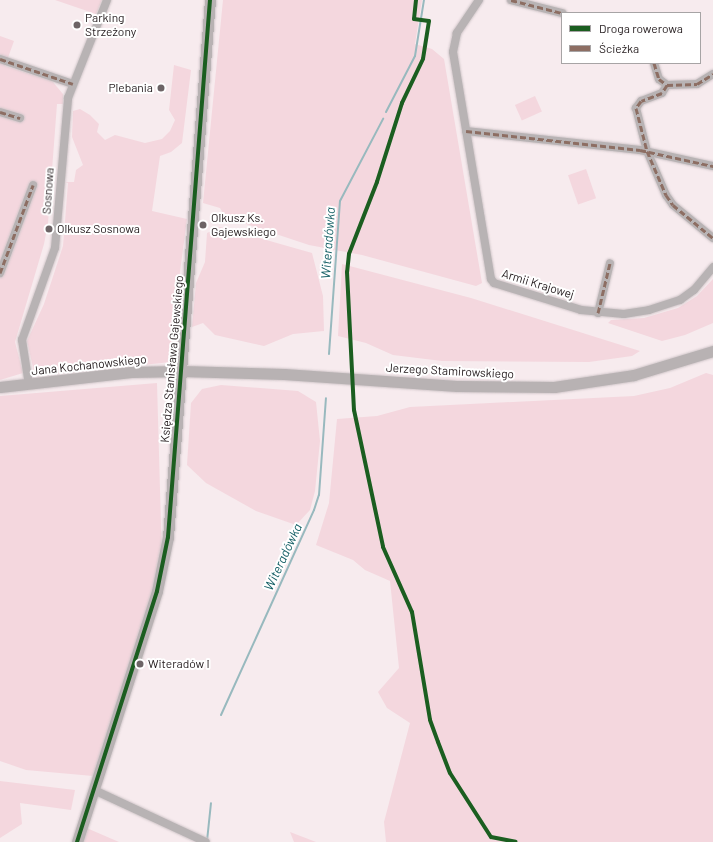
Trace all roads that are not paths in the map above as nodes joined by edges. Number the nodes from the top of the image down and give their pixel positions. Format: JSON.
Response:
{"nodes":[{"id":1,"x":107,"y":0,"type":"edge"},
{"id":2,"x":210,"y":0,"type":"edge"},
{"id":3,"x":479,"y":0,"type":"edge"},
{"id":4,"x":511,"y":0,"type":"edge"},
{"id":5,"x":530,"y":3,"type":"edge"},
{"id":6,"x":561,"y":14,"type":"edge"},
{"id":7,"x":0,"y":59,"type":"edge"},
{"id":8,"x":654,"y":64,"type":"edge"},
{"id":9,"x":713,"y":74,"type":"edge"},
{"id":10,"x":73,"y":84,"type":"junction"},
{"id":11,"x":667,"y":85,"type":"junction"},
{"id":12,"x":0,"y":112,"type":"edge"},
{"id":13,"x":20,"y":118,"type":"dead end"},
{"id":14,"x":466,"y":131,"type":"junction"},
{"id":15,"x":648,"y":151,"type":"junction"},
{"id":16,"x":713,"y":166,"type":"edge"},
{"id":17,"x":33,"y":185,"type":"dead end"},
{"id":18,"x":713,"y":238,"type":"edge"},
{"id":19,"x":610,"y":263,"type":"dead end"},
{"id":20,"x":713,"y":267,"type":"edge"},
{"id":21,"x":0,"y":273,"type":"edge"},
{"id":22,"x":598,"y":313,"type":"junction"},
{"id":23,"x":713,"y":351,"type":"edge"},
{"id":24,"x":182,"y":371,"type":"junction"},
{"id":25,"x":29,"y":384,"type":"junction"},
{"id":26,"x":0,"y":387,"type":"edge"},
{"id":27,"x":94,"y":790,"type":"junction"},
{"id":28,"x":77,"y":842,"type":"edge"},
{"id":29,"x":206,"y":842,"type":"edge"}],
"edges":[{"from":1,"to":10,"type":"street","name":"Sosnowa"},
{"from":2,"to":24,"type":"street","name":"Księdza Stanisława Gajewskiego"},
{"from":3,"to":14,"type":"street","name":"Armii Krajowej"},
{"from":4,"to":5,"type":"street"},
{"from":5,"to":6,"type":"street"},
{"from":7,"to":10,"type":"street"},
{"from":8,"to":11,"type":"street"},
{"from":9,"to":11,"type":"street"},
{"from":10,"to":25,"type":"street","name":"Sosnowa"},
{"from":11,"to":15,"type":"street"},
{"from":12,"to":13,"type":"street"},
{"from":14,"to":15,"type":"street"},
{"from":14,"to":22,"type":"street","name":"Armii Krajowej"},
{"from":15,"to":16,"type":"street"},
{"from":15,"to":18,"type":"street"},
{"from":17,"to":21,"type":"street","name":"Sosnowa"},
{"from":19,"to":22,"type":"street"},
{"from":20,"to":22,"type":"street","name":"Armii Krajowej"},
{"from":23,"to":24,"type":"street","name":"Jerzego Stamirowskiego"},
{"from":24,"to":25,"type":"street","name":"Jana Kochanowskiego"},
{"from":24,"to":27,"type":"street","name":"Księdza Stanisława Gajewskiego"},
{"from":25,"to":26,"type":"street","name":"Jana Kochanowskiego"},
{"from":27,"to":28,"type":"street","name":"Księdza Stanisława Gajewskiego"},
{"from":27,"to":29,"type":"street"}]}
